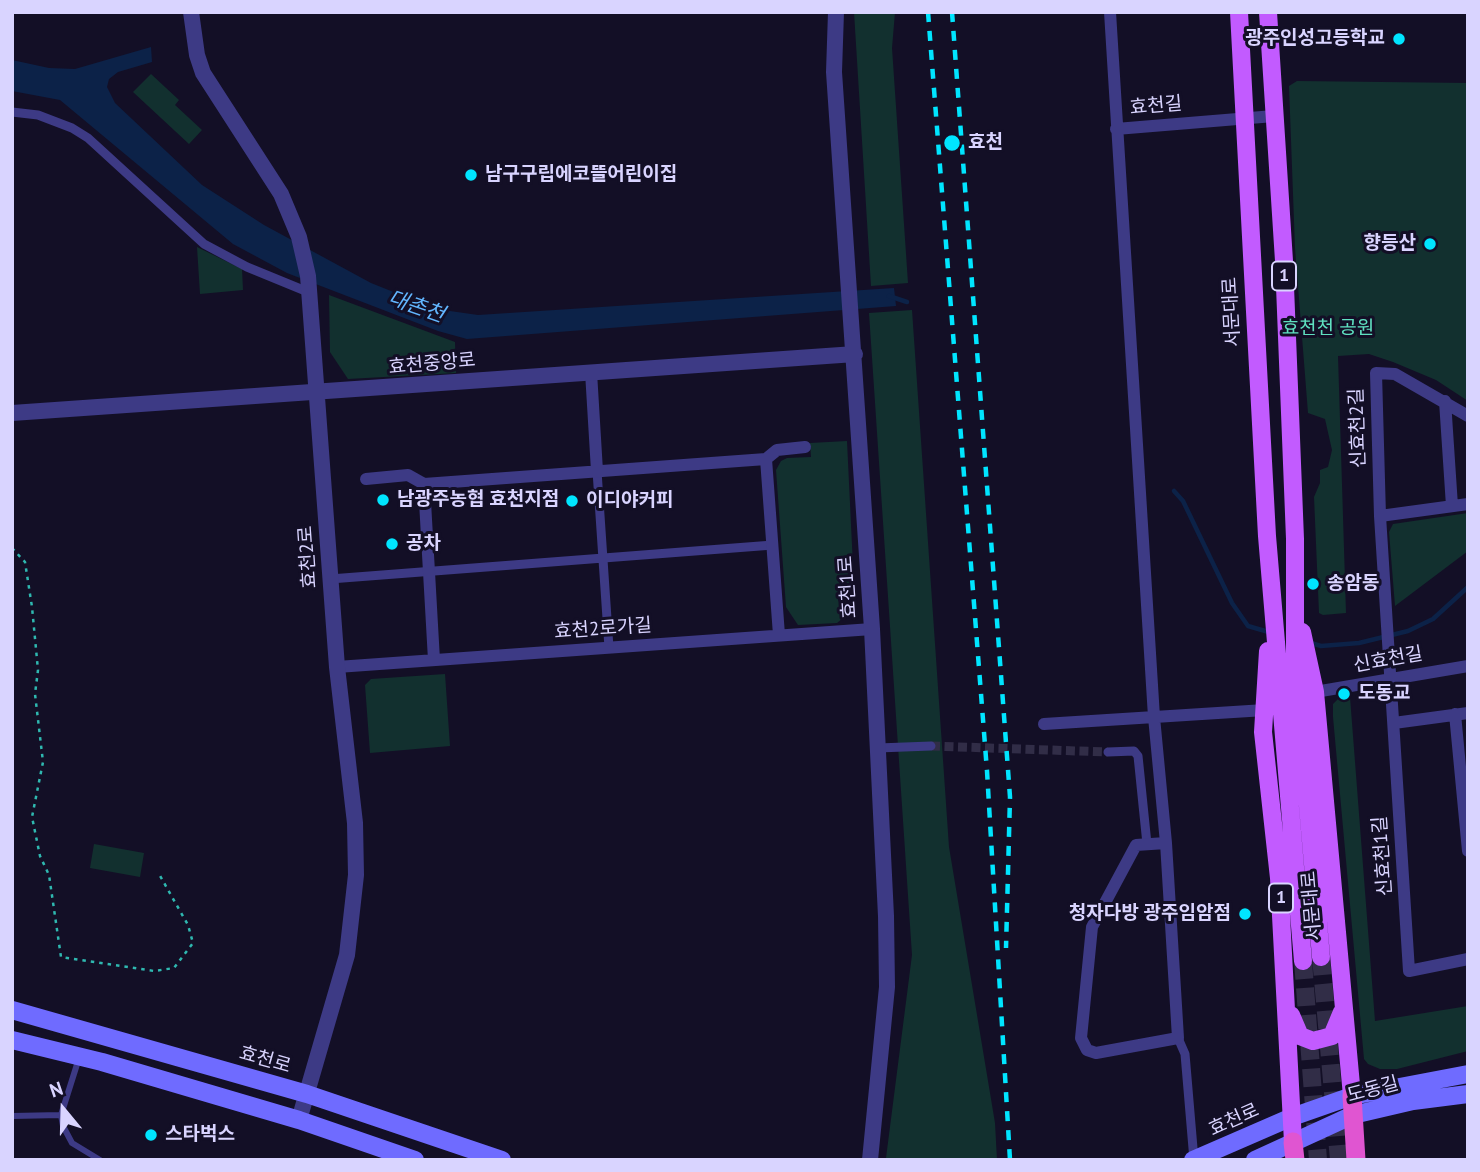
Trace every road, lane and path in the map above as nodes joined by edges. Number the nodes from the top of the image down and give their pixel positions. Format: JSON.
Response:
{"nodes":[{"id":1,"x":191,"y":12,"type":"edge"},
{"id":2,"x":836,"y":12,"type":"edge"},
{"id":3,"x":1110,"y":12,"type":"edge"},
{"id":4,"x":1238,"y":12,"type":"edge"},
{"id":5,"x":1268,"y":12,"type":"edge"},
{"id":6,"x":12,"y":112,"type":"edge"},
{"id":7,"x":1274,"y":116,"type":"junction"},
{"id":8,"x":1244,"y":118,"type":"junction"},
{"id":9,"x":1116,"y":129,"type":"junction"},
{"id":10,"x":309,"y":292,"type":"junction"},
{"id":11,"x":855,"y":354,"type":"junction"},
{"id":12,"x":591,"y":372,"type":"junction"},
{"id":13,"x":317,"y":394,"type":"junction"},
{"id":14,"x":1445,"y":401,"type":"junction"},
{"id":15,"x":12,"y":412,"type":"edge"},
{"id":16,"x":1468,"y":416,"type":"edge"},
{"id":17,"x":805,"y":447,"type":"dead end"},
{"id":18,"x":766,"y":459,"type":"junction"},
{"id":19,"x":597,"y":471,"type":"junction"},
{"id":20,"x":366,"y":479,"type":"dead end"},
{"id":21,"x":424,"y":484,"type":"junction"},
{"id":22,"x":1468,"y":504,"type":"edge"},
{"id":23,"x":1452,"y":506,"type":"junction"},
{"id":24,"x":1380,"y":516,"type":"junction"},
{"id":25,"x":773,"y":545,"type":"junction"},
{"id":26,"x":12,"y":548,"type":"edge"},
{"id":27,"x":602,"y":558,"type":"junction"},
{"id":28,"x":428,"y":571,"type":"junction"},
{"id":29,"x":330,"y":579,"type":"junction"},
{"id":30,"x":872,"y":629,"type":"junction"},
{"id":31,"x":779,"y":635,"type":"junction"},
{"id":32,"x":609,"y":648,"type":"junction"},
{"id":33,"x":1287,"y":654,"type":"junction"},
{"id":34,"x":434,"y":660,"type":"junction"},
{"id":35,"x":1468,"y":666,"type":"edge"},
{"id":36,"x":337,"y":667,"type":"junction"},
{"id":37,"x":1392,"y":679,"type":"junction"},
{"id":38,"x":1315,"y":692,"type":"junction"},
{"id":39,"x":1265,"y":710,"type":"junction"},
{"id":40,"x":1462,"y":713,"type":"edge"},
{"id":41,"x":1154,"y":717,"type":"junction"},
{"id":42,"x":1394,"y":723,"type":"junction"},
{"id":43,"x":1044,"y":724,"type":"dead end"},
{"id":44,"x":931,"y":746,"type":"tunnel mouth"},
{"id":45,"x":878,"y":748,"type":"junction"},
{"id":46,"x":1108,"y":752,"type":"tunnel mouth"},
{"id":47,"x":1166,"y":843,"type":"junction"},
{"id":48,"x":1147,"y":845,"type":"junction"},
{"id":49,"x":1468,"y":851,"type":"edge"},
{"id":50,"x":159,"y":874,"type":"dead end"},
{"id":51,"x":1321,"y":957,"type":"tunnel mouth"},
{"id":52,"x":1468,"y":959,"type":"edge"},
{"id":53,"x":1303,"y":961,"type":"tunnel mouth"},
{"id":54,"x":1286,"y":1002,"type":"junction"},
{"id":55,"x":1343,"y":1007,"type":"junction"},
{"id":56,"x":12,"y":1010,"type":"edge"},
{"id":57,"x":1178,"y":1038,"type":"junction"},
{"id":58,"x":12,"y":1040,"type":"edge"},
{"id":59,"x":80,"y":1056,"type":"junction"},
{"id":60,"x":1468,"y":1074,"type":"edge"},
{"id":61,"x":307,"y":1094,"type":"junction"},
{"id":62,"x":1468,"y":1094,"type":"edge"},
{"id":63,"x":1352,"y":1105,"type":"junction"},
{"id":64,"x":61,"y":1115,"type":"junction"},
{"id":65,"x":12,"y":1116,"type":"edge"},
{"id":66,"x":1292,"y":1117,"type":"junction"},
{"id":67,"x":299,"y":1120,"type":"junction"},
{"id":68,"x":1294,"y":1151,"type":"edge"},
{"id":69,"x":100,"y":1160,"type":"edge"},
{"id":70,"x":415,"y":1160,"type":"edge"},
{"id":71,"x":502,"y":1160,"type":"edge"},
{"id":72,"x":870,"y":1160,"type":"edge"},
{"id":73,"x":1193,"y":1160,"type":"edge"},
{"id":74,"x":1255,"y":1160,"type":"edge"},
{"id":75,"x":1356,"y":1160,"type":"edge"}],
"edges":[{"from":1,"to":10,"type":"street","name":"효천2로"},
{"from":2,"to":11,"type":"street","name":"효천1로"},
{"from":3,"to":9,"type":"street","name":"효천길"},
{"from":4,"to":8,"type":"main road","name":"서문대로","number":"1"},
{"from":5,"to":7,"type":"main road","number":"1"},
{"from":6,"to":10,"type":"street"},
{"from":7,"to":8,"type":"street","name":"효천길"},
{"from":7,"to":33,"type":"main road","number":"1"},
{"from":8,"to":9,"type":"street","name":"효천길"},
{"from":8,"to":33,"type":"main road","name":"서문대로","number":"1"},
{"from":9,"to":41,"type":"street"},
{"from":10,"to":13,"type":"street","name":"효천2로"},
{"from":11,"to":12,"type":"street","name":"효천중앙로"},
{"from":11,"to":30,"type":"street","name":"효천1로"},
{"from":12,"to":13,"type":"street","name":"효천중앙로"},
{"from":12,"to":19,"type":"street"},
{"from":13,"to":15,"type":"street","name":"효천중앙로"},
{"from":13,"to":29,"type":"street","name":"효천2로"},
{"from":14,"to":16,"type":"street","name":"신효천2길"},
{"from":14,"to":23,"type":"street"},
{"from":14,"to":24,"type":"street","name":"신효천2길"},
{"from":17,"to":18,"type":"street"},
{"from":18,"to":19,"type":"street"},
{"from":18,"to":25,"type":"street"},
{"from":19,"to":21,"type":"street"},
{"from":19,"to":27,"type":"street"},
{"from":20,"to":21,"type":"street"},
{"from":21,"to":28,"type":"street"},
{"from":22,"to":23,"type":"street"},
{"from":23,"to":24,"type":"street"},
{"from":24,"to":37,"type":"street","name":"신효천2길"},
{"from":25,"to":27,"type":"street"},
{"from":25,"to":31,"type":"street"},
{"from":26,"to":50,"type":"path"},
{"from":27,"to":28,"type":"street"},
{"from":27,"to":32,"type":"street"},
{"from":28,"to":29,"type":"street"},
{"from":28,"to":34,"type":"street"},
{"from":29,"to":36,"type":"street","name":"효천2로"},
{"from":30,"to":31,"type":"street","name":"효천2로가길"},
{"from":30,"to":45,"type":"street","name":"효천1로"},
{"from":31,"to":32,"type":"street","name":"효천2로가길"},
{"from":32,"to":34,"type":"street","name":"효천2로가길"},
{"from":33,"to":38,"type":"main road","name":"서문대로","number":"1"},
{"from":33,"to":39,"type":"main road","name":"서문대로","number":"1"},
{"from":33,"to":51,"type":"main road","name":"서문대로"},
{"from":33,"to":53,"type":"main road","name":"서문대로"},
{"from":34,"to":36,"type":"street","name":"효천2로가길"},
{"from":35,"to":37,"type":"street","name":"신효천길"},
{"from":36,"to":61,"type":"street","name":"효천2로"},
{"from":37,"to":38,"type":"street","name":"신효천길"},
{"from":37,"to":42,"type":"street","name":"신효천1길"},
{"from":38,"to":55,"type":"main road","name":"서문대로","number":"1"},
{"from":39,"to":41,"type":"street"},
{"from":39,"to":54,"type":"main road","name":"서문대로","number":"1"},
{"from":40,"to":42,"type":"street"},
{"from":40,"to":49,"type":"street"},
{"from":41,"to":43,"type":"street"},
{"from":41,"to":47,"type":"street"},
{"from":42,"to":52,"type":"street","name":"신효천1길"},
{"from":44,"to":45,"type":"street"},
{"from":45,"to":72,"type":"street","name":"효천1로"},
{"from":46,"to":48,"type":"street"},
{"from":47,"to":48,"type":"street"},
{"from":47,"to":57,"type":"street"},
{"from":48,"to":57,"type":"street"},
{"from":54,"to":55,"type":"main road"},
{"from":54,"to":66,"type":"main road","name":"서문대로","number":"1"},
{"from":55,"to":63,"type":"main road","name":"서문대로","number":"1"},
{"from":56,"to":61,"type":"main road","name":"효천로"},
{"from":57,"to":73,"type":"street"},
{"from":58,"to":59,"type":"main road"},
{"from":59,"to":64,"type":"lane"},
{"from":59,"to":67,"type":"main road"},
{"from":60,"to":63,"type":"main road","name":"도동길"},
{"from":61,"to":67,"type":"street","name":"효천2로"},
{"from":61,"to":71,"type":"main road","name":"효천로"},
{"from":62,"to":63,"type":"main road","name":"도동길"},
{"from":63,"to":66,"type":"main road","name":"도동길"},
{"from":63,"to":68,"type":"main road","name":"도동길"},
{"from":63,"to":75,"type":"highway","name":"서문대로","number":"1"},
{"from":64,"to":65,"type":"lane"},
{"from":64,"to":69,"type":"lane"},
{"from":66,"to":68,"type":"main road","name":"서문대로","number":"1"},
{"from":66,"to":73,"type":"main road","name":"효천로"},
{"from":67,"to":70,"type":"main road"},
{"from":68,"to":74,"type":"main road"}]}
